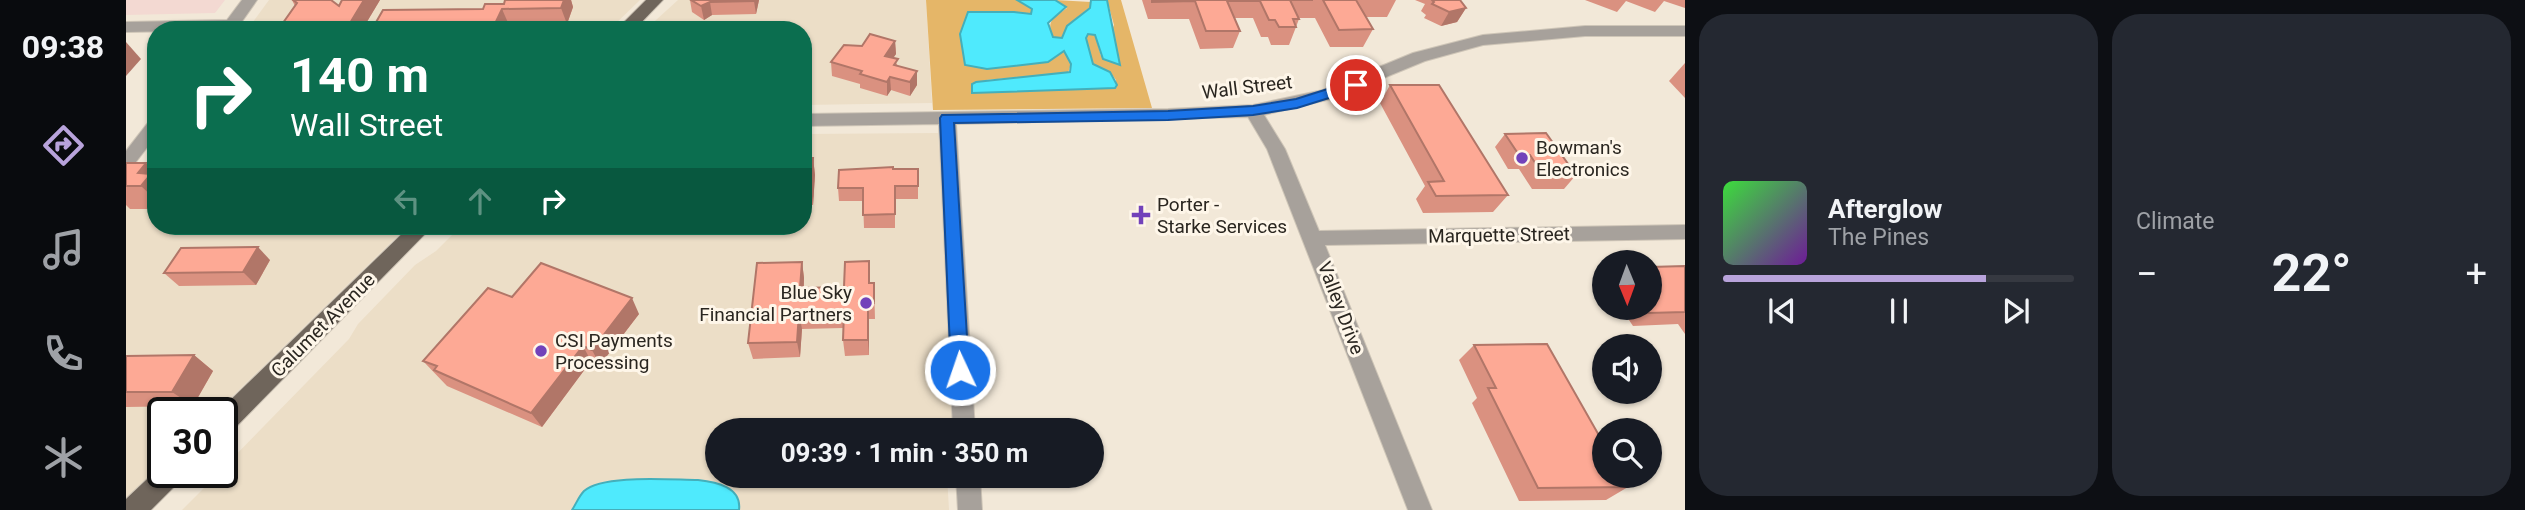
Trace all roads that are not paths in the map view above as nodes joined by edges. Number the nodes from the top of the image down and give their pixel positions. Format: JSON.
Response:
{"nodes":[{"id":1,"x":250,"y":0,"type":"edge"},
{"id":2,"x":654,"y":0,"type":"edge"},
{"id":3,"x":234,"y":21,"type":"edge"},
{"id":4,"x":633,"y":21,"type":"edge"},
{"id":5,"x":126,"y":27,"type":"edge"},
{"id":6,"x":147,"y":27,"type":"edge"},
{"id":7,"x":1685,"y":31,"type":"edge"},
{"id":8,"x":1253,"y":111,"type":"junction"},
{"id":9,"x":947,"y":118,"type":"junction"},
{"id":10,"x":812,"y":120,"type":"edge"},
{"id":11,"x":147,"y":140,"type":"edge"},
{"id":12,"x":130,"y":169,"type":"edge"},
{"id":13,"x":1685,"y":232,"type":"edge"},
{"id":14,"x":414,"y":235,"type":"edge"},
{"id":15,"x":1313,"y":238,"type":"junction"},
{"id":16,"x":238,"y":408,"type":"edge"},
{"id":17,"x":963,"y":418,"type":"edge"},
{"id":18,"x":156,"y":488,"type":"edge"},
{"id":19,"x":969,"y":488,"type":"edge"},
{"id":20,"x":133,"y":510,"type":"edge"},
{"id":21,"x":970,"y":510,"type":"edge"},
{"id":22,"x":1420,"y":510,"type":"edge"}],
"edges":[{"from":1,"to":3,"type":"street"},
{"from":2,"to":4,"type":"main road"},
{"from":5,"to":6,"type":"street"},
{"from":7,"to":8,"type":"street","name":"Wall Street"},
{"from":8,"to":9,"type":"street","name":"Wall Street"},
{"from":8,"to":15,"type":"street","name":"Valley Drive"},
{"from":9,"to":10,"type":"street","name":"Wall Street"},
{"from":9,"to":17,"type":"street"},
{"from":11,"to":12,"type":"street"},
{"from":13,"to":15,"type":"street","name":"Marquette Street"},
{"from":14,"to":16,"type":"main road","name":"Calumet Avenue"},
{"from":15,"to":22,"type":"street","name":"Valley Drive"},
{"from":18,"to":20,"type":"main road"},
{"from":19,"to":21,"type":"street"}]}
